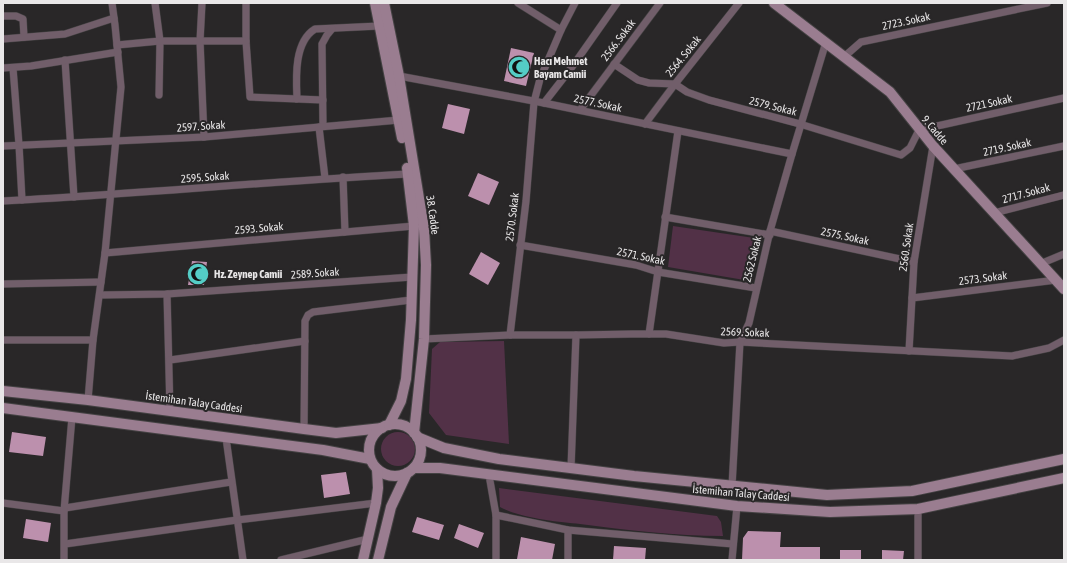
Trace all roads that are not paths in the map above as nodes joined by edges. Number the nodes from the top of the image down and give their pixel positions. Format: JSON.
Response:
{"nodes":[{"id":1,"x":112,"y":3,"type":"edge"},
{"id":2,"x":155,"y":3,"type":"edge"},
{"id":3,"x":202,"y":3,"type":"edge"},
{"id":4,"x":246,"y":3,"type":"edge"},
{"id":5,"x":375,"y":3,"type":"edge"},
{"id":6,"x":384,"y":3,"type":"edge"},
{"id":7,"x":518,"y":3,"type":"edge"},
{"id":8,"x":574,"y":3,"type":"edge"},
{"id":9,"x":618,"y":3,"type":"edge"},
{"id":10,"x":660,"y":3,"type":"edge"},
{"id":11,"x":739,"y":3,"type":"edge"},
{"id":12,"x":774,"y":3,"type":"edge"},
{"id":13,"x":1047,"y":3,"type":"edge"},
{"id":14,"x":3,"y":16,"type":"edge"},
{"id":15,"x":114,"y":18,"type":"junction"},
{"id":16,"x":380,"y":26,"type":"junction"},
{"id":17,"x":332,"y":28,"type":"junction"},
{"id":18,"x":561,"y":30,"type":"junction"},
{"id":19,"x":24,"y":37,"type":"junction"},
{"id":20,"x":3,"y":39,"type":"edge"},
{"id":21,"x":160,"y":41,"type":"junction"},
{"id":22,"x":200,"y":41,"type":"junction"},
{"id":23,"x":246,"y":41,"type":"junction"},
{"id":24,"x":826,"y":42,"type":"junction"},
{"id":25,"x":118,"y":48,"type":"junction"},
{"id":26,"x":845,"y":56,"type":"junction"},
{"id":27,"x":65,"y":60,"type":"junction"},
{"id":28,"x":614,"y":64,"type":"junction"},
{"id":29,"x":3,"y":68,"type":"edge"},
{"id":30,"x":13,"y":68,"type":"junction"},
{"id":31,"x":400,"y":76,"type":"junction"},
{"id":32,"x":675,"y":84,"type":"junction"},
{"id":33,"x":158,"y":95,"type":"dead end"},
{"id":34,"x":1064,"y":98,"type":"edge"},
{"id":35,"x":297,"y":99,"type":"junction"},
{"id":36,"x":323,"y":100,"type":"junction"},
{"id":37,"x":534,"y":102,"type":"junction"},
{"id":38,"x":544,"y":103,"type":"junction"},
{"id":39,"x":580,"y":110,"type":"junction"},
{"id":40,"x":399,"y":120,"type":"junction"},
{"id":41,"x":645,"y":124,"type":"junction"},
{"id":42,"x":800,"y":124,"type":"junction"},
{"id":43,"x":321,"y":127,"type":"junction"},
{"id":44,"x":919,"y":130,"type":"junction"},
{"id":45,"x":678,"y":131,"type":"junction"},
{"id":46,"x":204,"y":137,"type":"junction"},
{"id":47,"x":117,"y":141,"type":"junction"},
{"id":48,"x":71,"y":143,"type":"junction"},
{"id":49,"x":19,"y":145,"type":"junction"},
{"id":50,"x":3,"y":146,"type":"edge"},
{"id":51,"x":933,"y":146,"type":"junction"},
{"id":52,"x":1064,"y":146,"type":"edge"},
{"id":53,"x":792,"y":154,"type":"junction"},
{"id":54,"x":954,"y":169,"type":"junction"},
{"id":55,"x":408,"y":174,"type":"junction"},
{"id":56,"x":343,"y":177,"type":"junction"},
{"id":57,"x":325,"y":178,"type":"junction"},
{"id":58,"x":111,"y":195,"type":"junction"},
{"id":59,"x":1064,"y":195,"type":"edge"},
{"id":60,"x":74,"y":197,"type":"junction"},
{"id":61,"x":22,"y":200,"type":"junction"},
{"id":62,"x":3,"y":201,"type":"edge"},
{"id":63,"x":994,"y":213,"type":"junction"},
{"id":64,"x":665,"y":217,"type":"junction"},
{"id":65,"x":414,"y":226,"type":"junction"},
{"id":66,"x":345,"y":232,"type":"junction"},
{"id":67,"x":770,"y":233,"type":"junction"},
{"id":68,"x":520,"y":245,"type":"junction"},
{"id":69,"x":105,"y":252,"type":"junction"},
{"id":70,"x":1064,"y":254,"type":"edge"},
{"id":71,"x":914,"y":262,"type":"junction"},
{"id":72,"x":1040,"y":264,"type":"junction"},
{"id":73,"x":658,"y":272,"type":"junction"},
{"id":74,"x":412,"y":277,"type":"junction"},
{"id":75,"x":1056,"y":280,"type":"junction"},
{"id":76,"x":101,"y":282,"type":"junction"},
{"id":77,"x":3,"y":284,"type":"edge"},
{"id":78,"x":756,"y":288,"type":"junction"},
{"id":79,"x":1064,"y":289,"type":"edge"},
{"id":80,"x":167,"y":294,"type":"junction"},
{"id":81,"x":100,"y":295,"type":"junction"},
{"id":82,"x":912,"y":298,"type":"junction"},
{"id":83,"x":411,"y":300,"type":"junction"},
{"id":84,"x":649,"y":334,"type":"junction"},
{"id":85,"x":510,"y":335,"type":"junction"},
{"id":86,"x":576,"y":335,"type":"junction"},
{"id":87,"x":424,"y":339,"type":"junction"},
{"id":88,"x":3,"y":340,"type":"edge"},
{"id":89,"x":94,"y":340,"type":"junction"},
{"id":90,"x":1064,"y":340,"type":"edge"},
{"id":91,"x":305,"y":341,"type":"junction"},
{"id":92,"x":740,"y":342,"type":"junction"},
{"id":93,"x":909,"y":351,"type":"junction"},
{"id":94,"x":170,"y":360,"type":"junction"},
{"id":95,"x":3,"y":390,"type":"edge"},
{"id":96,"x":88,"y":400,"type":"junction"},
{"id":97,"x":3,"y":408,"type":"edge"},
{"id":98,"x":170,"y":411,"type":"junction"},
{"id":99,"x":72,"y":417,"type":"junction"},
{"id":100,"x":385,"y":426,"type":"junction"},
{"id":101,"x":304,"y":430,"type":"junction"},
{"id":102,"x":415,"y":435,"type":"junction"},
{"id":103,"x":226,"y":438,"type":"junction"},
{"id":104,"x":370,"y":459,"type":"junction"},
{"id":105,"x":1064,"y":459,"type":"edge"},
{"id":106,"x":571,"y":468,"type":"junction"},
{"id":107,"x":377,"y":469,"type":"junction"},
{"id":108,"x":410,"y":471,"type":"junction"},
{"id":109,"x":488,"y":475,"type":"junction"},
{"id":110,"x":1064,"y":478,"type":"edge"},
{"id":111,"x":231,"y":482,"type":"junction"},
{"id":112,"x":732,"y":486,"type":"junction"},
{"id":113,"x":3,"y":503,"type":"edge"},
{"id":114,"x":376,"y":503,"type":"junction"},
{"id":115,"x":737,"y":506,"type":"junction"},
{"id":116,"x":65,"y":509,"type":"junction"},
{"id":117,"x":918,"y":509,"type":"junction"},
{"id":118,"x":496,"y":515,"type":"junction"},
{"id":119,"x":237,"y":520,"type":"junction"},
{"id":120,"x":568,"y":530,"type":"junction"},
{"id":121,"x":368,"y":539,"type":"junction"},
{"id":122,"x":65,"y":544,"type":"junction"},
{"id":123,"x":733,"y":544,"type":"junction"},
{"id":124,"x":64,"y":560,"type":"edge"},
{"id":125,"x":243,"y":560,"type":"edge"},
{"id":126,"x":281,"y":560,"type":"edge"},
{"id":127,"x":363,"y":560,"type":"edge"},
{"id":128,"x":378,"y":560,"type":"edge"},
{"id":129,"x":496,"y":560,"type":"edge"},
{"id":130,"x":568,"y":560,"type":"edge"},
{"id":131,"x":732,"y":560,"type":"edge"},
{"id":132,"x":918,"y":560,"type":"edge"}],
"edges":[{"from":1,"to":15,"type":"street"},
{"from":2,"to":21,"type":"street"},
{"from":3,"to":22,"type":"street"},
{"from":4,"to":23,"type":"street"},
{"from":5,"to":16,"type":"street","name":"38. Cadde"},
{"from":6,"to":31,"type":"street","name":"38. Cadde"},
{"from":7,"to":18,"type":"street"},
{"from":8,"to":18,"type":"street","name":"2570. Sokak"},
{"from":9,"to":38,"type":"street"},
{"from":10,"to":28,"type":"street","name":"2566. Sokak"},
{"from":11,"to":32,"type":"street","name":"2564. Sokak"},
{"from":12,"to":24,"type":"street","name":"9. Cadde"},
{"from":13,"to":26,"type":"street","name":"2723. Sokak"},
{"from":14,"to":19,"type":"street"},
{"from":15,"to":19,"type":"street"},
{"from":15,"to":25,"type":"street"},
{"from":16,"to":17,"type":"street"},
{"from":16,"to":40,"type":"street","name":"38. Cadde"},
{"from":17,"to":35,"type":"street"},
{"from":17,"to":36,"type":"street"},
{"from":18,"to":37,"type":"street","name":"2570. Sokak"},
{"from":19,"to":20,"type":"street"},
{"from":21,"to":22,"type":"street"},
{"from":21,"to":25,"type":"street"},
{"from":21,"to":33,"type":"street"},
{"from":22,"to":23,"type":"street"},
{"from":22,"to":46,"type":"street"},
{"from":23,"to":35,"type":"street"},
{"from":24,"to":26,"type":"street","name":"9. Cadde"},
{"from":24,"to":42,"type":"street","name":"2562 Sokak"},
{"from":25,"to":27,"type":"street"},
{"from":25,"to":47,"type":"street"},
{"from":26,"to":44,"type":"street","name":"9. Cadde"},
{"from":27,"to":30,"type":"street"},
{"from":27,"to":48,"type":"street"},
{"from":28,"to":32,"type":"street","name":"2579. Sokak"},
{"from":28,"to":39,"type":"street","name":"2566. Sokak"},
{"from":29,"to":30,"type":"street"},
{"from":30,"to":49,"type":"street"},
{"from":31,"to":37,"type":"street","name":"2577. Sokak"},
{"from":31,"to":87,"type":"street","name":"38. Cadde"},
{"from":32,"to":41,"type":"street","name":"2564. Sokak"},
{"from":32,"to":42,"type":"street","name":"2579. Sokak"},
{"from":34,"to":44,"type":"street","name":"2721 Sokak"},
{"from":35,"to":36,"type":"street"},
{"from":36,"to":43,"type":"street"},
{"from":37,"to":38,"type":"street","name":"2577. Sokak"},
{"from":37,"to":68,"type":"street","name":"2570. Sokak"},
{"from":38,"to":39,"type":"street","name":"2577. Sokak"},
{"from":39,"to":41,"type":"street","name":"2577. Sokak"},
{"from":40,"to":43,"type":"street","name":"2597. Sokak"},
{"from":40,"to":55,"type":"street","name":"38. Cadde"},
{"from":41,"to":45,"type":"street","name":"2577. Sokak"},
{"from":42,"to":44,"type":"street","name":"2579. Sokak"},
{"from":42,"to":53,"type":"street","name":"2562 Sokak"},
{"from":43,"to":46,"type":"street","name":"2597. Sokak"},
{"from":43,"to":57,"type":"street"},
{"from":44,"to":51,"type":"street","name":"9. Cadde"},
{"from":45,"to":53,"type":"street","name":"2577. Sokak"},
{"from":45,"to":64,"type":"street"},
{"from":46,"to":47,"type":"street","name":"2597. Sokak"},
{"from":47,"to":48,"type":"street","name":"2597. Sokak"},
{"from":47,"to":58,"type":"street"},
{"from":48,"to":49,"type":"street","name":"2597. Sokak"},
{"from":48,"to":60,"type":"street"},
{"from":49,"to":50,"type":"street","name":"2597. Sokak"},
{"from":49,"to":61,"type":"street"},
{"from":51,"to":54,"type":"street","name":"9. Cadde"},
{"from":51,"to":71,"type":"street","name":"2560. Sokak"},
{"from":52,"to":54,"type":"street","name":"2719. Sokak"},
{"from":53,"to":67,"type":"street","name":"2562 Sokak"},
{"from":54,"to":63,"type":"street","name":"9. Cadde"},
{"from":55,"to":56,"type":"street","name":"2595. Sokak"},
{"from":55,"to":65,"type":"street","name":"38. Cadde"},
{"from":56,"to":57,"type":"street","name":"2595. Sokak"},
{"from":56,"to":66,"type":"street"},
{"from":57,"to":58,"type":"street","name":"2595. Sokak"},
{"from":58,"to":60,"type":"street","name":"2595. Sokak"},
{"from":58,"to":69,"type":"street"},
{"from":59,"to":63,"type":"street","name":"2717. Sokak"},
{"from":60,"to":61,"type":"street","name":"2595. Sokak"},
{"from":61,"to":62,"type":"street","name":"2595. Sokak"},
{"from":63,"to":72,"type":"street","name":"9. Cadde"},
{"from":64,"to":67,"type":"street","name":"2575. Sokak"},
{"from":64,"to":73,"type":"street"},
{"from":65,"to":66,"type":"street","name":"2593. Sokak"},
{"from":65,"to":74,"type":"street","name":"38. Cadde"},
{"from":66,"to":69,"type":"street","name":"2593. Sokak"},
{"from":67,"to":71,"type":"street","name":"2575. Sokak"},
{"from":67,"to":78,"type":"street","name":"2562 Sokak"},
{"from":68,"to":73,"type":"street","name":"2571. Sokak"},
{"from":68,"to":85,"type":"street","name":"2570. Sokak"},
{"from":69,"to":76,"type":"street"},
{"from":70,"to":72,"type":"street"},
{"from":71,"to":82,"type":"street","name":"2560. Sokak"},
{"from":72,"to":75,"type":"street","name":"9. Cadde"},
{"from":73,"to":78,"type":"street","name":"2571. Sokak"},
{"from":73,"to":84,"type":"street"},
{"from":74,"to":80,"type":"street","name":"2589. Sokak"},
{"from":74,"to":83,"type":"street","name":"38. Cadde"},
{"from":75,"to":79,"type":"street","name":"9. Cadde"},
{"from":75,"to":82,"type":"street","name":"2573. Sokak"},
{"from":76,"to":77,"type":"street"},
{"from":76,"to":81,"type":"street"},
{"from":78,"to":92,"type":"street","name":"2562 Sokak"},
{"from":80,"to":81,"type":"street","name":"2589. Sokak"},
{"from":80,"to":94,"type":"street"},
{"from":81,"to":89,"type":"street"},
{"from":82,"to":93,"type":"street","name":"2560. Sokak"},
{"from":83,"to":91,"type":"street"},
{"from":83,"to":100,"type":"street","name":"38. Cadde"},
{"from":84,"to":86,"type":"street","name":"2569. Sokak"},
{"from":84,"to":92,"type":"street","name":"2569. Sokak"},
{"from":85,"to":86,"type":"street","name":"2569. Sokak"},
{"from":85,"to":87,"type":"street","name":"2569. Sokak"},
{"from":86,"to":106,"type":"street"},
{"from":87,"to":102,"type":"street","name":"38. Cadde"},
{"from":88,"to":89,"type":"street"},
{"from":89,"to":96,"type":"street"},
{"from":90,"to":93,"type":"street","name":"2569. Sokak"},
{"from":91,"to":94,"type":"street"},
{"from":91,"to":101,"type":"street"},
{"from":92,"to":93,"type":"street","name":"2569. Sokak"},
{"from":92,"to":112,"type":"street","name":"2562 Sokak"},
{"from":94,"to":98,"type":"street"},
{"from":95,"to":96,"type":"street","name":"İstemihan Talay Caddesi"},
{"from":96,"to":98,"type":"street","name":"İstemihan Talay Caddesi"},
{"from":97,"to":99,"type":"street"},
{"from":98,"to":101,"type":"street","name":"İstemihan Talay Caddesi"},
{"from":99,"to":103,"type":"street"},
{"from":99,"to":116,"type":"street"},
{"from":100,"to":101,"type":"street","name":"İstemihan Talay Caddesi"},
{"from":100,"to":102,"type":"street"},
{"from":100,"to":104,"type":"street"},
{"from":102,"to":106,"type":"street","name":"İstemihan Talay Caddesi"},
{"from":102,"to":108,"type":"street"},
{"from":103,"to":104,"type":"street"},
{"from":103,"to":111,"type":"street"},
{"from":104,"to":107,"type":"street"},
{"from":105,"to":112,"type":"street","name":"İstemihan Talay Caddesi"},
{"from":106,"to":112,"type":"street","name":"İstemihan Talay Caddesi"},
{"from":107,"to":108,"type":"street"},
{"from":107,"to":114,"type":"street"},
{"from":108,"to":109,"type":"street","name":"İstemihan Talay Caddesi"},
{"from":108,"to":128,"type":"street"},
{"from":109,"to":115,"type":"street","name":"İstemihan Talay Caddesi"},
{"from":109,"to":118,"type":"street"},
{"from":110,"to":117,"type":"street","name":"İstemihan Talay Caddesi"},
{"from":111,"to":116,"type":"street"},
{"from":111,"to":119,"type":"street"},
{"from":113,"to":116,"type":"street"},
{"from":114,"to":119,"type":"street"},
{"from":114,"to":121,"type":"street"},
{"from":115,"to":117,"type":"street","name":"İstemihan Talay Caddesi"},
{"from":115,"to":123,"type":"street"},
{"from":116,"to":122,"type":"street"},
{"from":117,"to":132,"type":"street"},
{"from":118,"to":120,"type":"street"},
{"from":118,"to":129,"type":"street"},
{"from":119,"to":122,"type":"street"},
{"from":119,"to":125,"type":"street"},
{"from":120,"to":123,"type":"street"},
{"from":120,"to":130,"type":"street"},
{"from":121,"to":126,"type":"street"},
{"from":121,"to":127,"type":"street"},
{"from":122,"to":124,"type":"street"},
{"from":123,"to":131,"type":"street"}]}
